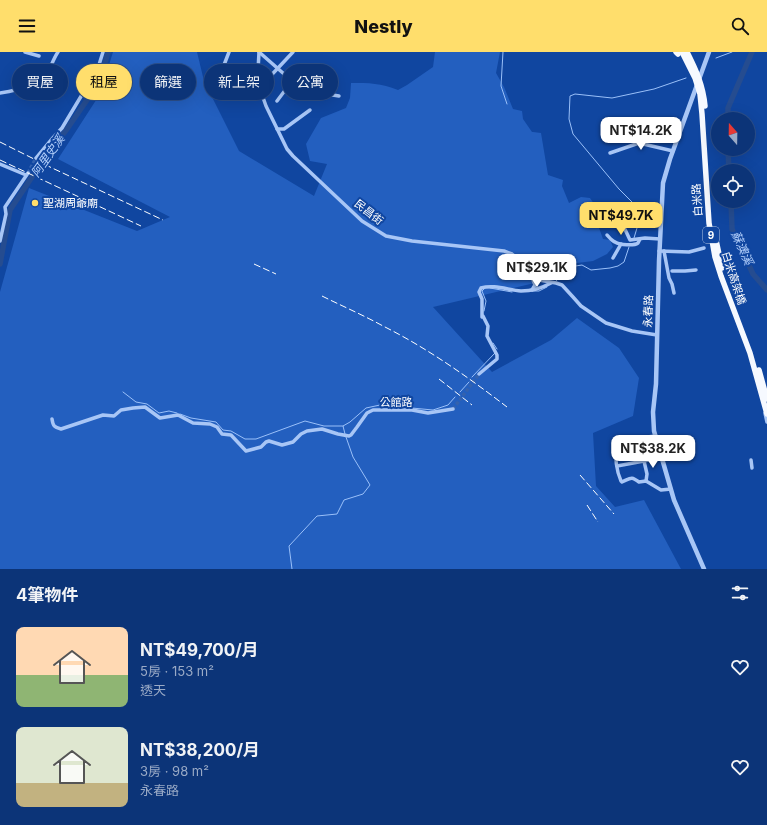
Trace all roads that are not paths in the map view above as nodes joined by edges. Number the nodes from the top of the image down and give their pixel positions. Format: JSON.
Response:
{"nodes":[{"id":1,"x":25,"y":52,"type":"edge"},
{"id":2,"x":58,"y":52,"type":"edge"},
{"id":3,"x":104,"y":52,"type":"edge"},
{"id":4,"x":229,"y":52,"type":"edge"},
{"id":5,"x":259,"y":52,"type":"edge"},
{"id":6,"x":294,"y":52,"type":"edge"},
{"id":7,"x":679,"y":52,"type":"edge"},
{"id":8,"x":687,"y":52,"type":"edge"},
{"id":9,"x":709,"y":52,"type":"edge"},
{"id":10,"x":38,"y":56,"type":"dead end"},
{"id":11,"x":224,"y":64,"type":"edge"},
{"id":12,"x":258,"y":64,"type":"edge"},
{"id":13,"x":277,"y":68,"type":"junction"},
{"id":14,"x":274,"y":71,"type":"edge"},
{"id":15,"x":696,"y":88,"type":"junction"},
{"id":16,"x":0,"y":93,"type":"edge"},
{"id":17,"x":264,"y":100,"type":"edge"},
{"id":18,"x":277,"y":101,"type":"dead end"},
{"id":19,"x":310,"y":110,"type":"dead end"},
{"id":20,"x":277,"y":129,"type":"junction"},
{"id":21,"x":673,"y":151,"type":"junction"},
{"id":22,"x":610,"y":153,"type":"dead end"},
{"id":23,"x":36,"y":158,"type":"tunnel mouth"},
{"id":24,"x":0,"y":164,"type":"edge"},
{"id":25,"x":601,"y":217,"type":"dead end"},
{"id":26,"x":607,"y":235,"type":"dead end"},
{"id":27,"x":640,"y":239,"type":"junction"},
{"id":28,"x":660,"y":239,"type":"junction"},
{"id":29,"x":0,"y":241,"type":"edge"},
{"id":30,"x":621,"y":244,"type":"junction"},
{"id":31,"x":704,"y":248,"type":"dead end"},
{"id":32,"x":662,"y":251,"type":"junction"},
{"id":33,"x":613,"y":258,"type":"dead end"},
{"id":34,"x":696,"y":270,"type":"dead end"},
{"id":35,"x":672,"y":271,"type":"dead end"},
{"id":36,"x":530,"y":274,"type":"junction"},
{"id":37,"x":552,"y":282,"type":"junction"},
{"id":38,"x":532,"y":290,"type":"junction"},
{"id":39,"x":674,"y":293,"type":"dead end"},
{"id":40,"x":657,"y":335,"type":"junction"},
{"id":41,"x":479,"y":374,"type":"tunnel mouth"},
{"id":42,"x":767,"y":399,"type":"edge"},
{"id":43,"x":453,"y":409,"type":"tunnel mouth"},
{"id":44,"x":767,"y":414,"type":"edge"},
{"id":45,"x":52,"y":419,"type":"dead end"},
{"id":46,"x":767,"y":422,"type":"edge"},
{"id":47,"x":656,"y":436,"type":"junction"},
{"id":48,"x":662,"y":457,"type":"junction"},
{"id":49,"x":751,"y":460,"type":"dead end"},
{"id":50,"x":644,"y":461,"type":"junction"},
{"id":51,"x":617,"y":466,"type":"junction"},
{"id":52,"x":752,"y":468,"type":"dead end"},
{"id":53,"x":646,"y":481,"type":"junction"},
{"id":54,"x":671,"y":489,"type":"junction"},
{"id":55,"x":704,"y":569,"type":"edge"}],
"edges":[{"from":1,"to":10,"type":"street"},
{"from":2,"to":16,"type":"street"},
{"from":3,"to":23,"type":"street"},
{"from":4,"to":11,"type":"street"},
{"from":5,"to":12,"type":"street","name":"民昌街"},
{"from":5,"to":13,"type":"street"},
{"from":6,"to":13,"type":"street"},
{"from":7,"to":44,"type":"main road","name":"白米高架橋","number":"9","bridge":true},
{"from":8,"to":42,"type":"main road","name":"白米高架橋","number":"9","bridge":true},
{"from":9,"to":15,"type":"street","name":"永春路"},
{"from":13,"to":14,"type":"street"},
{"from":13,"to":18,"type":"street"},
{"from":15,"to":21,"type":"street","name":"永春路"},
{"from":15,"to":46,"type":"street","name":"白米路"},
{"from":17,"to":20,"type":"street","name":"民昌街"},
{"from":19,"to":20,"type":"street"},
{"from":20,"to":36,"type":"street","name":"民昌街"},
{"from":21,"to":22,"type":"street"},
{"from":21,"to":28,"type":"street","name":"永春路"},
{"from":24,"to":29,"type":"street"},
{"from":25,"to":27,"type":"street"},
{"from":26,"to":30,"type":"street"},
{"from":27,"to":28,"type":"street"},
{"from":27,"to":30,"type":"street"},
{"from":28,"to":32,"type":"street","name":"永春路"},
{"from":30,"to":33,"type":"street"},
{"from":31,"to":32,"type":"street"},
{"from":32,"to":39,"type":"street"},
{"from":32,"to":40,"type":"street","name":"永春路"},
{"from":34,"to":35,"type":"street"},
{"from":36,"to":37,"type":"street","name":"民昌街"},
{"from":36,"to":38,"type":"street"},
{"from":37,"to":38,"type":"street"},
{"from":37,"to":40,"type":"street"},
{"from":38,"to":41,"type":"street"},
{"from":40,"to":47,"type":"street","name":"永春路"},
{"from":43,"to":45,"type":"street","name":"公館路"},
{"from":47,"to":48,"type":"street","name":"永春路"},
{"from":47,"to":51,"type":"street"},
{"from":48,"to":50,"type":"street"},
{"from":48,"to":54,"type":"street","name":"永春路"},
{"from":49,"to":52,"type":"street"},
{"from":50,"to":51,"type":"street"},
{"from":50,"to":53,"type":"street"},
{"from":51,"to":53,"type":"street"},
{"from":53,"to":54,"type":"street"},
{"from":54,"to":55,"type":"street","name":"永春路"}]}
